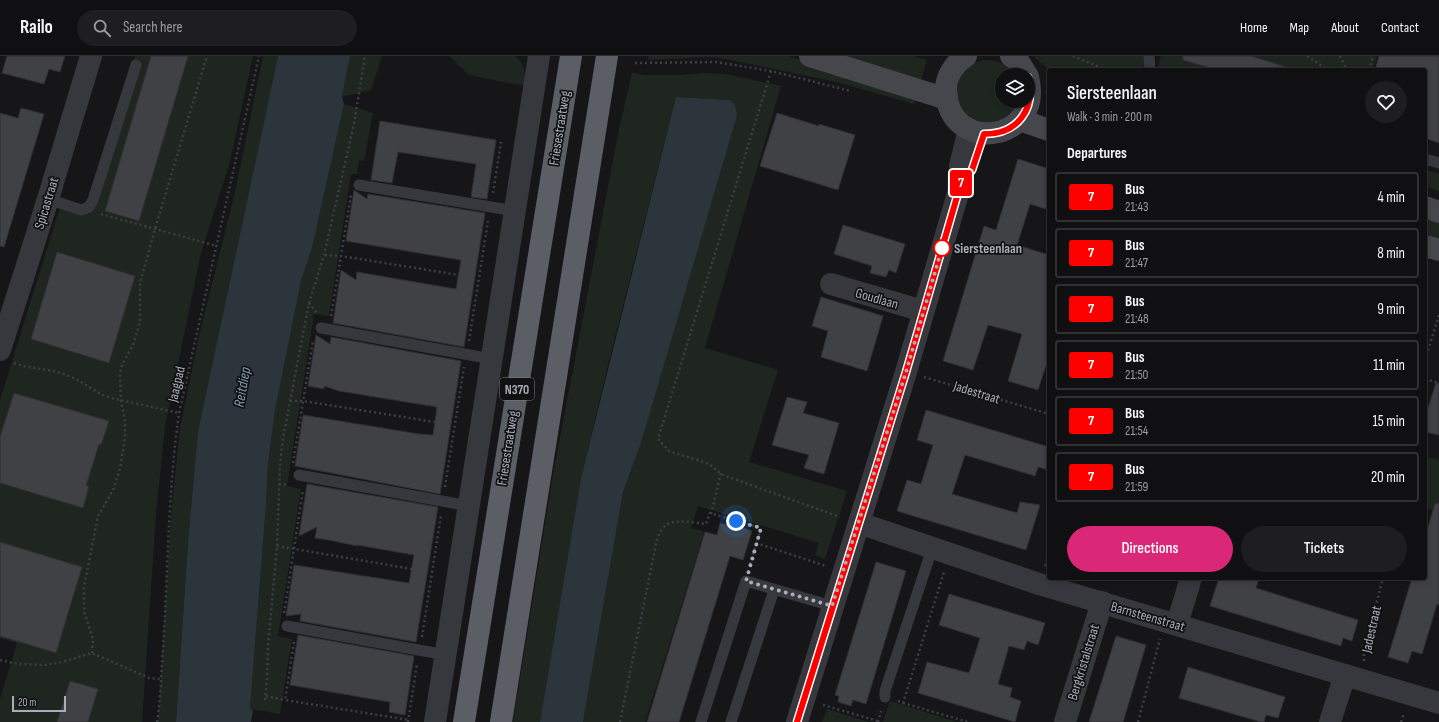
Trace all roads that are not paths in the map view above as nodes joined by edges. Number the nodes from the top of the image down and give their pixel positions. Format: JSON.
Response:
{"nodes":[{"id":1,"x":91,"y":56,"type":"edge"},
{"id":2,"x":539,"y":56,"type":"edge"},
{"id":3,"x":571,"y":56,"type":"edge"},
{"id":4,"x":607,"y":56,"type":"edge"},
{"id":5,"x":810,"y":56,"type":"edge"},
{"id":6,"x":1011,"y":56,"type":"edge"},
{"id":7,"x":1149,"y":56,"type":"edge"},
{"id":8,"x":956,"y":58,"type":"edge"},
{"id":9,"x":136,"y":65,"type":"dead end"},
{"id":10,"x":1024,"y":68,"type":"edge"},
{"id":11,"x":1150,"y":68,"type":"edge"},
{"id":12,"x":946,"y":99,"type":"junction"},
{"id":13,"x":1027,"y":108,"type":"edge"},
{"id":14,"x":1020,"y":120,"type":"junction"},
{"id":15,"x":1047,"y":129,"type":"edge"},
{"id":16,"x":977,"y":132,"type":"junction"},
{"id":17,"x":1427,"y":160,"type":"edge"},
{"id":18,"x":1439,"y":163,"type":"edge"},
{"id":19,"x":359,"y":184,"type":"dead end"},
{"id":20,"x":48,"y":199,"type":"junction"},
{"id":21,"x":1427,"y":208,"type":"edge"},
{"id":22,"x":515,"y":212,"type":"junction"},
{"id":23,"x":1439,"y":212,"type":"edge"},
{"id":24,"x":1427,"y":247,"type":"edge"},
{"id":25,"x":1439,"y":250,"type":"edge"},
{"id":26,"x":831,"y":284,"type":"dead end"},
{"id":27,"x":923,"y":311,"type":"junction"},
{"id":28,"x":321,"y":323,"type":"road end"},
{"id":29,"x":4,"y":346,"type":"edge"},
{"id":30,"x":492,"y":359,"type":"junction"},
{"id":31,"x":299,"y":475,"type":"dead end"},
{"id":32,"x":469,"y":506,"type":"junction"},
{"id":33,"x":850,"y":520,"type":"junction"},
{"id":34,"x":932,"y":549,"type":"junction"},
{"id":35,"x":1190,"y":580,"type":"edge"},
{"id":36,"x":774,"y":590,"type":"junction"},
{"id":37,"x":1102,"y":602,"type":"junction"},
{"id":38,"x":832,"y":606,"type":"junction"},
{"id":39,"x":1171,"y":623,"type":"junction"},
{"id":40,"x":287,"y":626,"type":"dead end"},
{"id":41,"x":446,"y":655,"type":"junction"},
{"id":42,"x":1353,"y":677,"type":"junction"},
{"id":43,"x":885,"y":697,"type":"road end"},
{"id":44,"x":1439,"y":703,"type":"edge"},
{"id":45,"x":435,"y":722,"type":"edge"},
{"id":46,"x":464,"y":722,"type":"edge"},
{"id":47,"x":501,"y":722,"type":"edge"},
{"id":48,"x":701,"y":722,"type":"edge"},
{"id":49,"x":731,"y":722,"type":"edge"},
{"id":50,"x":797,"y":722,"type":"edge"},
{"id":51,"x":1065,"y":722,"type":"edge"},
{"id":52,"x":1330,"y":722,"type":"edge"}],
"edges":[{"from":1,"to":20,"type":"street","name":"Spicastraat"},
{"from":2,"to":22,"type":"street","name":"Friesestraatweg"},
{"from":3,"to":46,"type":"highway","name":"Friesestraatweg","number":"N370"},
{"from":4,"to":47,"type":"highway","number":"N370"},
{"from":5,"to":12,"type":"main road"},
{"from":6,"to":10,"type":"main road"},
{"from":7,"to":11,"type":"lane"},
{"from":8,"to":12,"type":"main road"},
{"from":9,"to":20,"type":"lane"},
{"from":12,"to":16,"type":"main road"},
{"from":13,"to":14,"type":"main road"},
{"from":14,"to":15,"type":"main road"},
{"from":14,"to":16,"type":"main road"},
{"from":16,"to":27,"type":"street"},
{"from":17,"to":18,"type":"lane"},
{"from":19,"to":22,"type":"lane"},
{"from":20,"to":29,"type":"street","name":"Spicastraat"},
{"from":21,"to":23,"type":"main road"},
{"from":22,"to":30,"type":"street","name":"Friesestraatweg"},
{"from":24,"to":25,"type":"main road"},
{"from":26,"to":27,"type":"street","name":"Goudlaan"},
{"from":27,"to":33,"type":"street"},
{"from":28,"to":30,"type":"lane"},
{"from":30,"to":32,"type":"street","name":"Friesestraatweg"},
{"from":31,"to":32,"type":"lane"},
{"from":32,"to":41,"type":"street","name":"Friesestraatweg"},
{"from":33,"to":34,"type":"street","name":"Barnsteenstraat"},
{"from":33,"to":38,"type":"street"},
{"from":34,"to":37,"type":"street","name":"Barnsteenstraat"},
{"from":34,"to":43,"type":"lane"},
{"from":35,"to":39,"type":"street"},
{"from":36,"to":38,"type":"lane"},
{"from":36,"to":48,"type":"lane"},
{"from":36,"to":49,"type":"lane"},
{"from":37,"to":39,"type":"street","name":"Barnsteenstraat"},
{"from":37,"to":51,"type":"street","name":"Bergkristalstraat"},
{"from":38,"to":50,"type":"street"},
{"from":39,"to":42,"type":"street","name":"Barnsteenstraat"},
{"from":40,"to":41,"type":"lane"},
{"from":41,"to":45,"type":"street","name":"Friesestraatweg"},
{"from":42,"to":44,"type":"street","name":"Barnsteenstraat"},
{"from":42,"to":52,"type":"street"}]}
